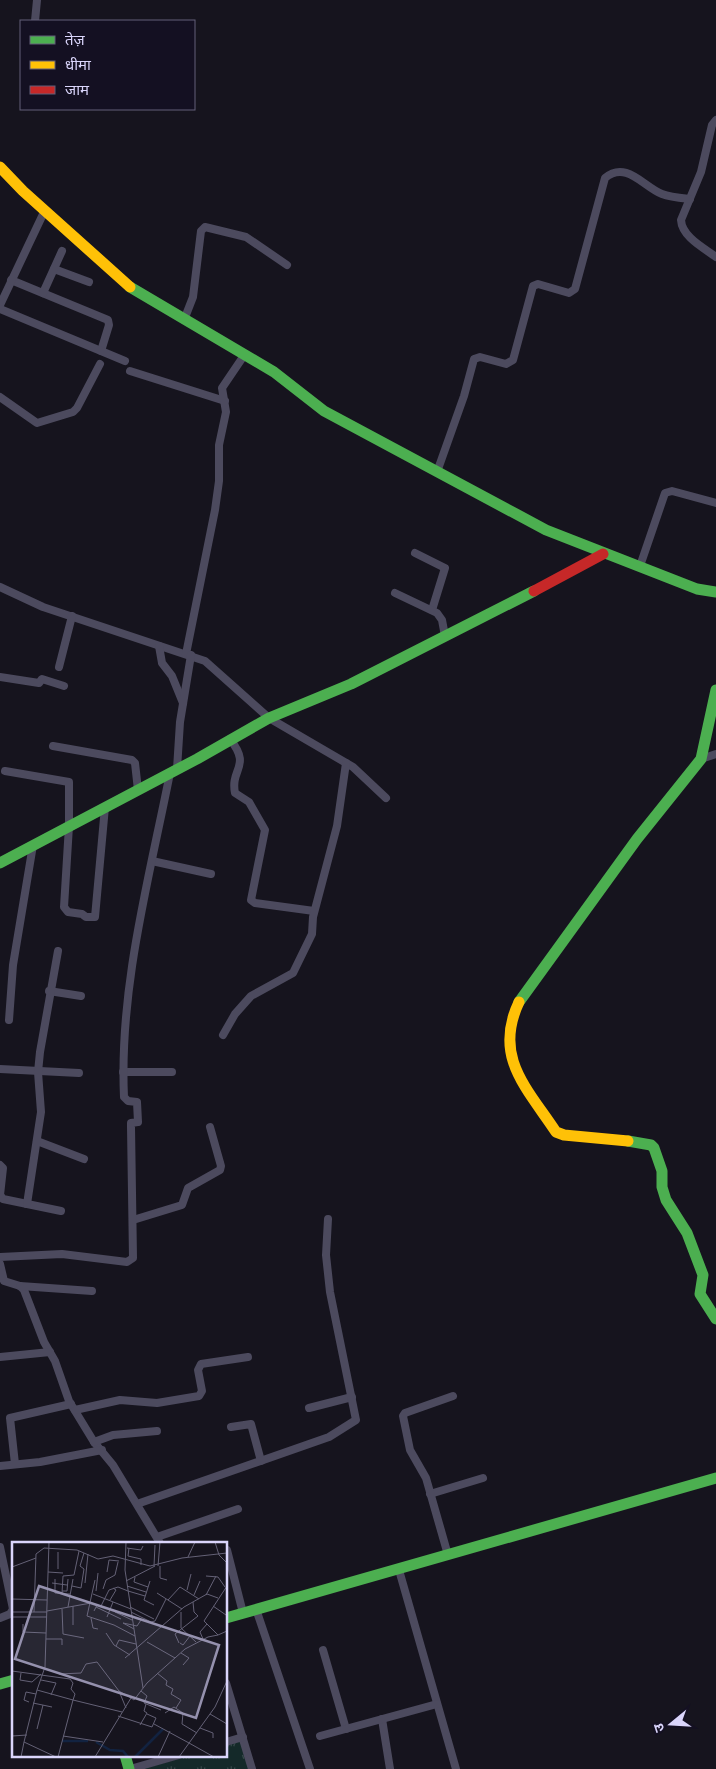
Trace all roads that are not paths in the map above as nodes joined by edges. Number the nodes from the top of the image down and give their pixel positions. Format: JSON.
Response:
{"nodes":[{"id":1,"x":37,"y":0,"type":"edge"},
{"id":2,"x":35,"y":20,"type":"edge"},
{"id":3,"x":716,"y":120,"type":"edge"},
{"id":4,"x":0,"y":167,"type":"edge"},
{"id":5,"x":690,"y":199,"type":"junction"},
{"id":6,"x":45,"y":210,"type":"junction"},
{"id":7,"x":62,"y":251,"type":"dead end"},
{"id":8,"x":716,"y":257,"type":"edge"},
{"id":9,"x":286,"y":265,"type":"dead end"},
{"id":10,"x":54,"y":269,"type":"junction"},
{"id":11,"x":11,"y":280,"type":"junction"},
{"id":12,"x":89,"y":282,"type":"dead end"},
{"id":13,"x":43,"y":293,"type":"junction"},
{"id":14,"x":0,"y":305,"type":"edge"},
{"id":15,"x":0,"y":309,"type":"edge"},
{"id":16,"x":184,"y":320,"type":"junction"},
{"id":17,"x":101,"y":351,"type":"junction"},
{"id":18,"x":245,"y":354,"type":"junction"},
{"id":19,"x":125,"y":361,"type":"dead end"},
{"id":20,"x":100,"y":364,"type":"dead end"},
{"id":21,"x":130,"y":371,"type":"dead end"},
{"id":22,"x":0,"y":397,"type":"edge"},
{"id":23,"x":224,"y":401,"type":"junction"},
{"id":24,"x":437,"y":472,"type":"junction"},
{"id":25,"x":716,"y":503,"type":"edge"},
{"id":26,"x":415,"y":552,"type":"dead end"},
{"id":27,"x":603,"y":554,"type":"junction"},
{"id":28,"x":640,"y":566,"type":"junction"},
{"id":29,"x":0,"y":587,"type":"edge"},
{"id":30,"x":716,"y":592,"type":"edge"},
{"id":31,"x":395,"y":593,"type":"dead end"},
{"id":32,"x":432,"y":610,"type":"junction"},
{"id":33,"x":72,"y":616,"type":"junction"},
{"id":34,"x":446,"y":636,"type":"junction"},
{"id":35,"x":159,"y":646,"type":"junction"},
{"id":36,"x":189,"y":654,"type":"junction"},
{"id":37,"x":58,"y":667,"type":"dead end"},
{"id":38,"x":0,"y":677,"type":"edge"},
{"id":39,"x":64,"y":686,"type":"dead end"},
{"id":40,"x":716,"y":690,"type":"edge"},
{"id":41,"x":183,"y":703,"type":"junction"},
{"id":42,"x":269,"y":718,"type":"junction"},
{"id":43,"x":230,"y":739,"type":"junction"},
{"id":44,"x":53,"y":746,"type":"dead end"},
{"id":45,"x":716,"y":754,"type":"edge"},
{"id":46,"x":701,"y":759,"type":"junction"},
{"id":47,"x":346,"y":763,"type":"junction"},
{"id":48,"x":5,"y":771,"type":"dead end"},
{"id":49,"x":174,"y":771,"type":"junction"},
{"id":50,"x":138,"y":790,"type":"junction"},
{"id":51,"x":386,"y":798,"type":"dead end"},
{"id":52,"x":105,"y":807,"type":"junction"},
{"id":53,"x":69,"y":826,"type":"junction"},
{"id":54,"x":33,"y":845,"type":"junction"},
{"id":55,"x":152,"y":861,"type":"junction"},
{"id":56,"x":0,"y":863,"type":"edge"},
{"id":57,"x":210,"y":874,"type":"dead end"},
{"id":58,"x":314,"y":912,"type":"junction"},
{"id":59,"x":58,"y":951,"type":"dead end"},
{"id":60,"x":49,"y":991,"type":"junction"},
{"id":61,"x":81,"y":996,"type":"dead end"},
{"id":62,"x":9,"y":1020,"type":"dead end"},
{"id":63,"x":223,"y":1036,"type":"dead end"},
{"id":64,"x":0,"y":1069,"type":"edge"},
{"id":65,"x":38,"y":1072,"type":"junction"},
{"id":66,"x":123,"y":1072,"type":"junction"},
{"id":67,"x":172,"y":1072,"type":"dead end"},
{"id":68,"x":79,"y":1073,"type":"dead end"},
{"id":69,"x":210,"y":1127,"type":"dead end"},
{"id":70,"x":36,"y":1141,"type":"junction"},
{"id":71,"x":84,"y":1158,"type":"dead end"},
{"id":72,"x":0,"y":1165,"type":"edge"},
{"id":73,"x":1,"y":1199,"type":"edge"},
{"id":74,"x":26,"y":1204,"type":"junction"},
{"id":75,"x":61,"y":1211,"type":"dead end"},
{"id":76,"x":328,"y":1219,"type":"dead end"},
{"id":77,"x":133,"y":1220,"type":"junction"},
{"id":78,"x":0,"y":1257,"type":"edge"},
{"id":79,"x":0,"y":1264,"type":"edge"},
{"id":80,"x":20,"y":1286,"type":"junction"},
{"id":81,"x":92,"y":1291,"type":"dead end"},
{"id":82,"x":716,"y":1319,"type":"edge"},
{"id":83,"x":50,"y":1352,"type":"junction"},
{"id":84,"x":0,"y":1357,"type":"edge"},
{"id":85,"x":248,"y":1358,"type":"dead end"},
{"id":86,"x":453,"y":1396,"type":"dead end"},
{"id":87,"x":352,"y":1397,"type":"junction"},
{"id":88,"x":73,"y":1407,"type":"junction"},
{"id":89,"x":309,"y":1408,"type":"dead end"},
{"id":90,"x":0,"y":1418,"type":"edge"},
{"id":91,"x":10,"y":1418,"type":"junction"},
{"id":92,"x":231,"y":1427,"type":"dead end"},
{"id":93,"x":157,"y":1431,"type":"dead end"},
{"id":94,"x":94,"y":1442,"type":"junction"},
{"id":95,"x":102,"y":1450,"type":"junction"},
{"id":96,"x":261,"y":1461,"type":"junction"},
{"id":97,"x":15,"y":1464,"type":"junction"},
{"id":98,"x":0,"y":1466,"type":"edge"},
{"id":99,"x":483,"y":1478,"type":"dead end"},
{"id":100,"x":716,"y":1478,"type":"edge"},
{"id":101,"x":430,"y":1494,"type":"junction"},
{"id":102,"x":138,"y":1504,"type":"junction"},
{"id":103,"x":238,"y":1509,"type":"dead end"},
{"id":104,"x":159,"y":1540,"type":"edge"},
{"id":105,"x":0,"y":1547,"type":"edge"},
{"id":106,"x":448,"y":1555,"type":"junction"},
{"id":107,"x":228,"y":1557,"type":"edge"},
{"id":108,"x":399,"y":1570,"type":"junction"},
{"id":109,"x":9,"y":1588,"type":"junction"},
{"id":110,"x":0,"y":1591,"type":"edge"},
{"id":111,"x":12,"y":1604,"type":"edge"},
{"id":112,"x":256,"y":1609,"type":"junction"},
{"id":113,"x":12,"y":1611,"type":"edge"},
{"id":114,"x":243,"y":1613,"type":"junction"},
{"id":115,"x":228,"y":1617,"type":"edge"},
{"id":116,"x":0,"y":1618,"type":"edge"},
{"id":117,"x":323,"y":1650,"type":"dead end"},
{"id":118,"x":228,"y":1690,"type":"edge"},
{"id":119,"x":437,"y":1704,"type":"junction"},
{"id":120,"x":382,"y":1719,"type":"junction"},
{"id":121,"x":346,"y":1729,"type":"junction"},
{"id":122,"x":320,"y":1736,"type":"dead end"},
{"id":123,"x":242,"y":1737,"type":"junction"},
{"id":124,"x":228,"y":1741,"type":"edge"},
{"id":125,"x":125,"y":1756,"type":"edge"},
{"id":126,"x":175,"y":1756,"type":"edge"},
{"id":127,"x":129,"y":1769,"type":"edge"},
{"id":128,"x":252,"y":1769,"type":"edge"},
{"id":129,"x":310,"y":1769,"type":"edge"},
{"id":130,"x":390,"y":1769,"type":"edge"},
{"id":131,"x":456,"y":1769,"type":"edge"}],
"edges":[{"from":1,"to":2,"type":"street"},
{"from":3,"to":5,"type":"street"},
{"from":4,"to":6,"type":"street"},
{"from":5,"to":8,"type":"street"},
{"from":5,"to":24,"type":"street"},
{"from":6,"to":11,"type":"street"},
{"from":6,"to":16,"type":"street"},
{"from":7,"to":10,"type":"street"},
{"from":9,"to":16,"type":"street"},
{"from":10,"to":12,"type":"street"},
{"from":10,"to":13,"type":"street"},
{"from":11,"to":13,"type":"street"},
{"from":11,"to":14,"type":"street"},
{"from":13,"to":17,"type":"street"},
{"from":15,"to":17,"type":"street"},
{"from":16,"to":18,"type":"street"},
{"from":17,"to":19,"type":"street"},
{"from":18,"to":23,"type":"street"},
{"from":18,"to":24,"type":"street"},
{"from":20,"to":22,"type":"street"},
{"from":21,"to":23,"type":"street"},
{"from":23,"to":36,"type":"street"},
{"from":24,"to":27,"type":"street"},
{"from":25,"to":28,"type":"street"},
{"from":26,"to":32,"type":"street"},
{"from":27,"to":28,"type":"street"},
{"from":27,"to":34,"type":"street"},
{"from":28,"to":30,"type":"street"},
{"from":29,"to":33,"type":"street"},
{"from":31,"to":32,"type":"street"},
{"from":32,"to":34,"type":"street"},
{"from":33,"to":35,"type":"street"},
{"from":33,"to":37,"type":"street"},
{"from":34,"to":42,"type":"street"},
{"from":35,"to":36,"type":"street"},
{"from":35,"to":41,"type":"street"},
{"from":36,"to":41,"type":"street"},
{"from":36,"to":42,"type":"street"},
{"from":38,"to":39,"type":"street"},
{"from":40,"to":46,"type":"street"},
{"from":41,"to":49,"type":"street"},
{"from":42,"to":43,"type":"street"},
{"from":42,"to":47,"type":"street"},
{"from":43,"to":49,"type":"street"},
{"from":43,"to":58,"type":"street"},
{"from":44,"to":50,"type":"street"},
{"from":45,"to":46,"type":"street"},
{"from":46,"to":82,"type":"street"},
{"from":47,"to":51,"type":"street"},
{"from":47,"to":58,"type":"street"},
{"from":48,"to":53,"type":"street"},
{"from":49,"to":50,"type":"street"},
{"from":49,"to":55,"type":"street"},
{"from":50,"to":52,"type":"street"},
{"from":52,"to":53,"type":"street"},
{"from":52,"to":53,"type":"street"},
{"from":53,"to":54,"type":"street"},
{"from":54,"to":56,"type":"street"},
{"from":54,"to":62,"type":"street"},
{"from":55,"to":57,"type":"street"},
{"from":55,"to":66,"type":"street"},
{"from":58,"to":63,"type":"street"},
{"from":59,"to":60,"type":"street"},
{"from":60,"to":61,"type":"street"},
{"from":60,"to":65,"type":"street"},
{"from":64,"to":65,"type":"street"},
{"from":65,"to":68,"type":"street"},
{"from":65,"to":70,"type":"street"},
{"from":66,"to":67,"type":"street"},
{"from":66,"to":77,"type":"street"},
{"from":69,"to":77,"type":"street"},
{"from":70,"to":71,"type":"street"},
{"from":70,"to":74,"type":"street"},
{"from":72,"to":73,"type":"street"},
{"from":73,"to":74,"type":"street"},
{"from":74,"to":75,"type":"street"},
{"from":76,"to":87,"type":"street"},
{"from":77,"to":78,"type":"street"},
{"from":79,"to":80,"type":"street"},
{"from":80,"to":81,"type":"street"},
{"from":80,"to":83,"type":"street"},
{"from":83,"to":84,"type":"street"},
{"from":83,"to":88,"type":"street"},
{"from":85,"to":88,"type":"street"},
{"from":86,"to":101,"type":"street"},
{"from":87,"to":89,"type":"street"},
{"from":87,"to":96,"type":"street"},
{"from":88,"to":91,"type":"street"},
{"from":88,"to":94,"type":"street"},
{"from":90,"to":91,"type":"street"},
{"from":91,"to":97,"type":"street"},
{"from":92,"to":96,"type":"street"},
{"from":93,"to":94,"type":"street"},
{"from":94,"to":95,"type":"street"},
{"from":95,"to":97,"type":"street"},
{"from":95,"to":102,"type":"street"},
{"from":96,"to":102,"type":"street"},
{"from":97,"to":98,"type":"street"},
{"from":99,"to":101,"type":"street"},
{"from":100,"to":106,"type":"street"},
{"from":101,"to":106,"type":"street"},
{"from":102,"to":104,"type":"street"},
{"from":103,"to":104,"type":"street"},
{"from":105,"to":109,"type":"street"},
{"from":106,"to":108,"type":"street"},
{"from":107,"to":114,"type":"street"},
{"from":108,"to":112,"type":"street"},
{"from":108,"to":119,"type":"street"},
{"from":109,"to":110,"type":"street"},
{"from":109,"to":111,"type":"street"},
{"from":112,"to":114,"type":"street"},
{"from":112,"to":129,"type":"street"},
{"from":113,"to":116,"type":"street"},
{"from":114,"to":115,"type":"street"},
{"from":117,"to":121,"type":"street"},
{"from":118,"to":123,"type":"street"},
{"from":119,"to":120,"type":"street"},
{"from":119,"to":131,"type":"street"},
{"from":120,"to":121,"type":"street"},
{"from":120,"to":130,"type":"street"},
{"from":121,"to":122,"type":"street"},
{"from":123,"to":124,"type":"street"},
{"from":123,"to":128,"type":"street"},
{"from":125,"to":127,"type":"street"},
{"from":126,"to":127,"type":"street"}]}
